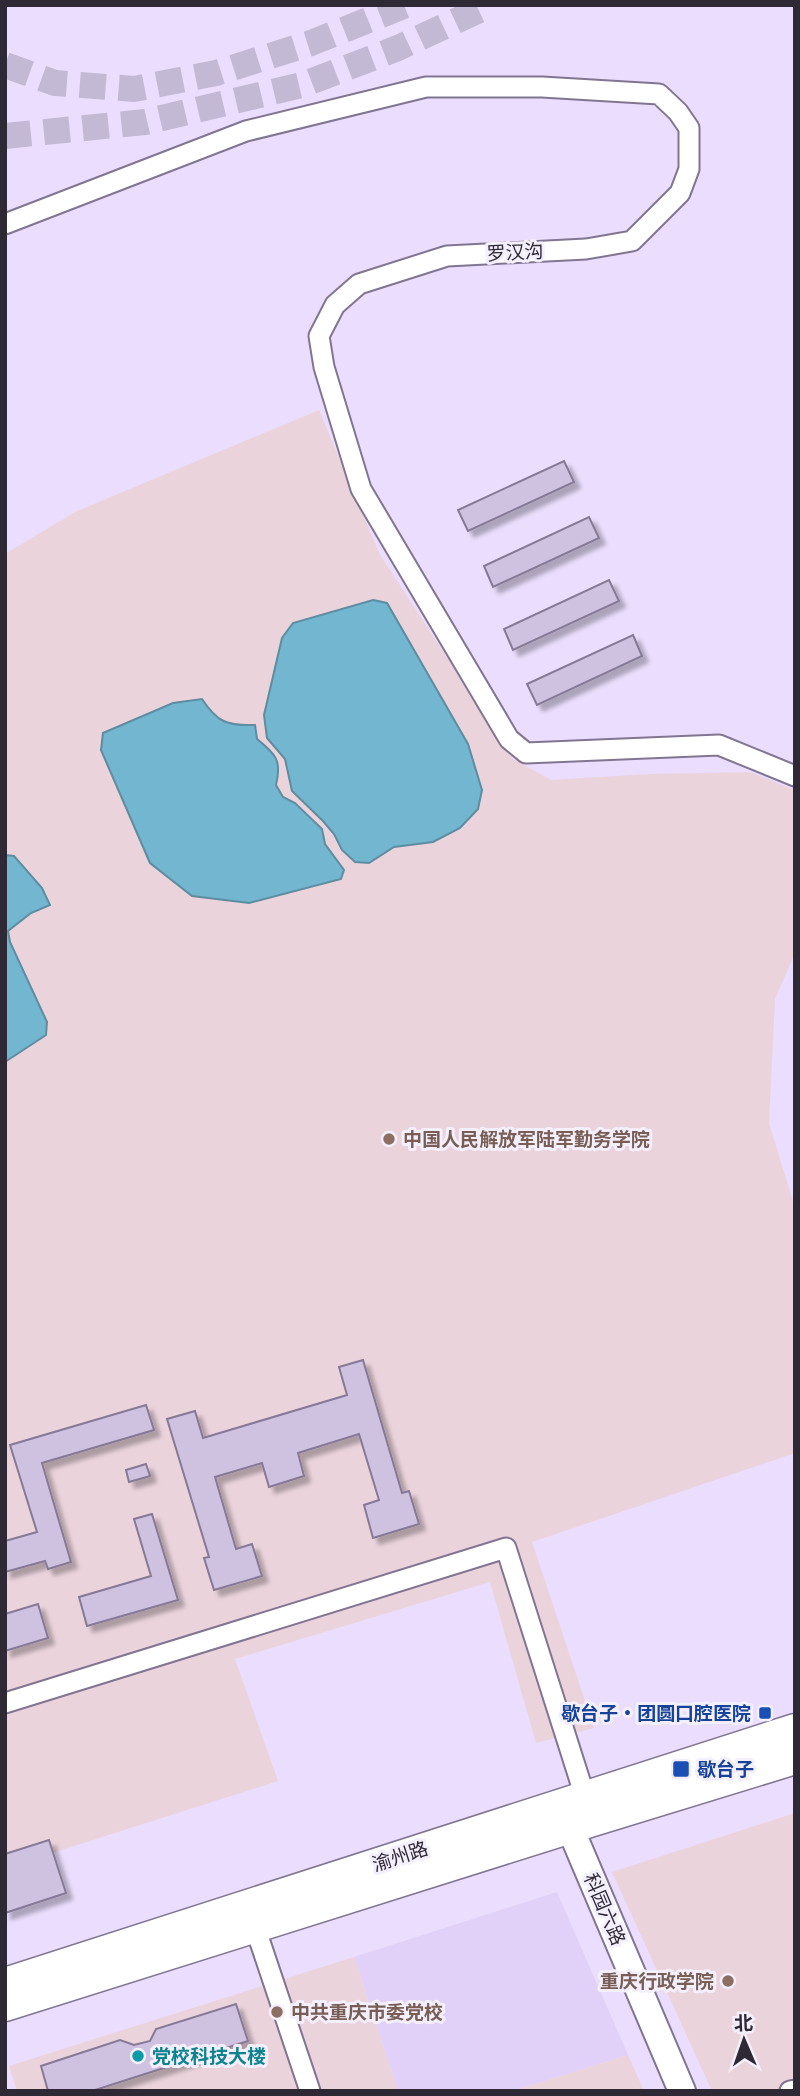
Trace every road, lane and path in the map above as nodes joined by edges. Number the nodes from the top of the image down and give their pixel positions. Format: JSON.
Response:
{"nodes":[{"id":1,"x":5,"y":223,"type":"edge"},
{"id":2,"x":795,"y":776,"type":"edge"},
{"id":3,"x":5,"y":1703,"type":"edge"},
{"id":4,"x":795,"y":1728,"type":"edge"},
{"id":5,"x":795,"y":1759,"type":"edge"},
{"id":6,"x":567,"y":1816,"type":"junction"},
{"id":7,"x":255,"y":1927,"type":"junction"},
{"id":8,"x":5,"y":1983,"type":"edge"},
{"id":9,"x":5,"y":2006,"type":"edge"},
{"id":10,"x":310,"y":2091,"type":"edge"},
{"id":11,"x":662,"y":2091,"type":"edge"},
{"id":12,"x":682,"y":2091,"type":"edge"}],
"edges":[{"from":1,"to":2,"type":"street","name":"罗汉沟"},
{"from":3,"to":6,"type":"street"},
{"from":4,"to":6,"type":"main road","name":"渝州路"},
{"from":5,"to":6,"type":"main road","name":"渝州路"},
{"from":6,"to":7,"type":"main road","name":"渝州路"},
{"from":6,"to":8,"type":"main road","name":"渝州路"},
{"from":6,"to":11,"type":"main road","name":"科园六路"},
{"from":6,"to":12,"type":"main road","name":"科园六路"},
{"from":7,"to":9,"type":"main road","name":"渝州路"},
{"from":7,"to":10,"type":"street"}]}
